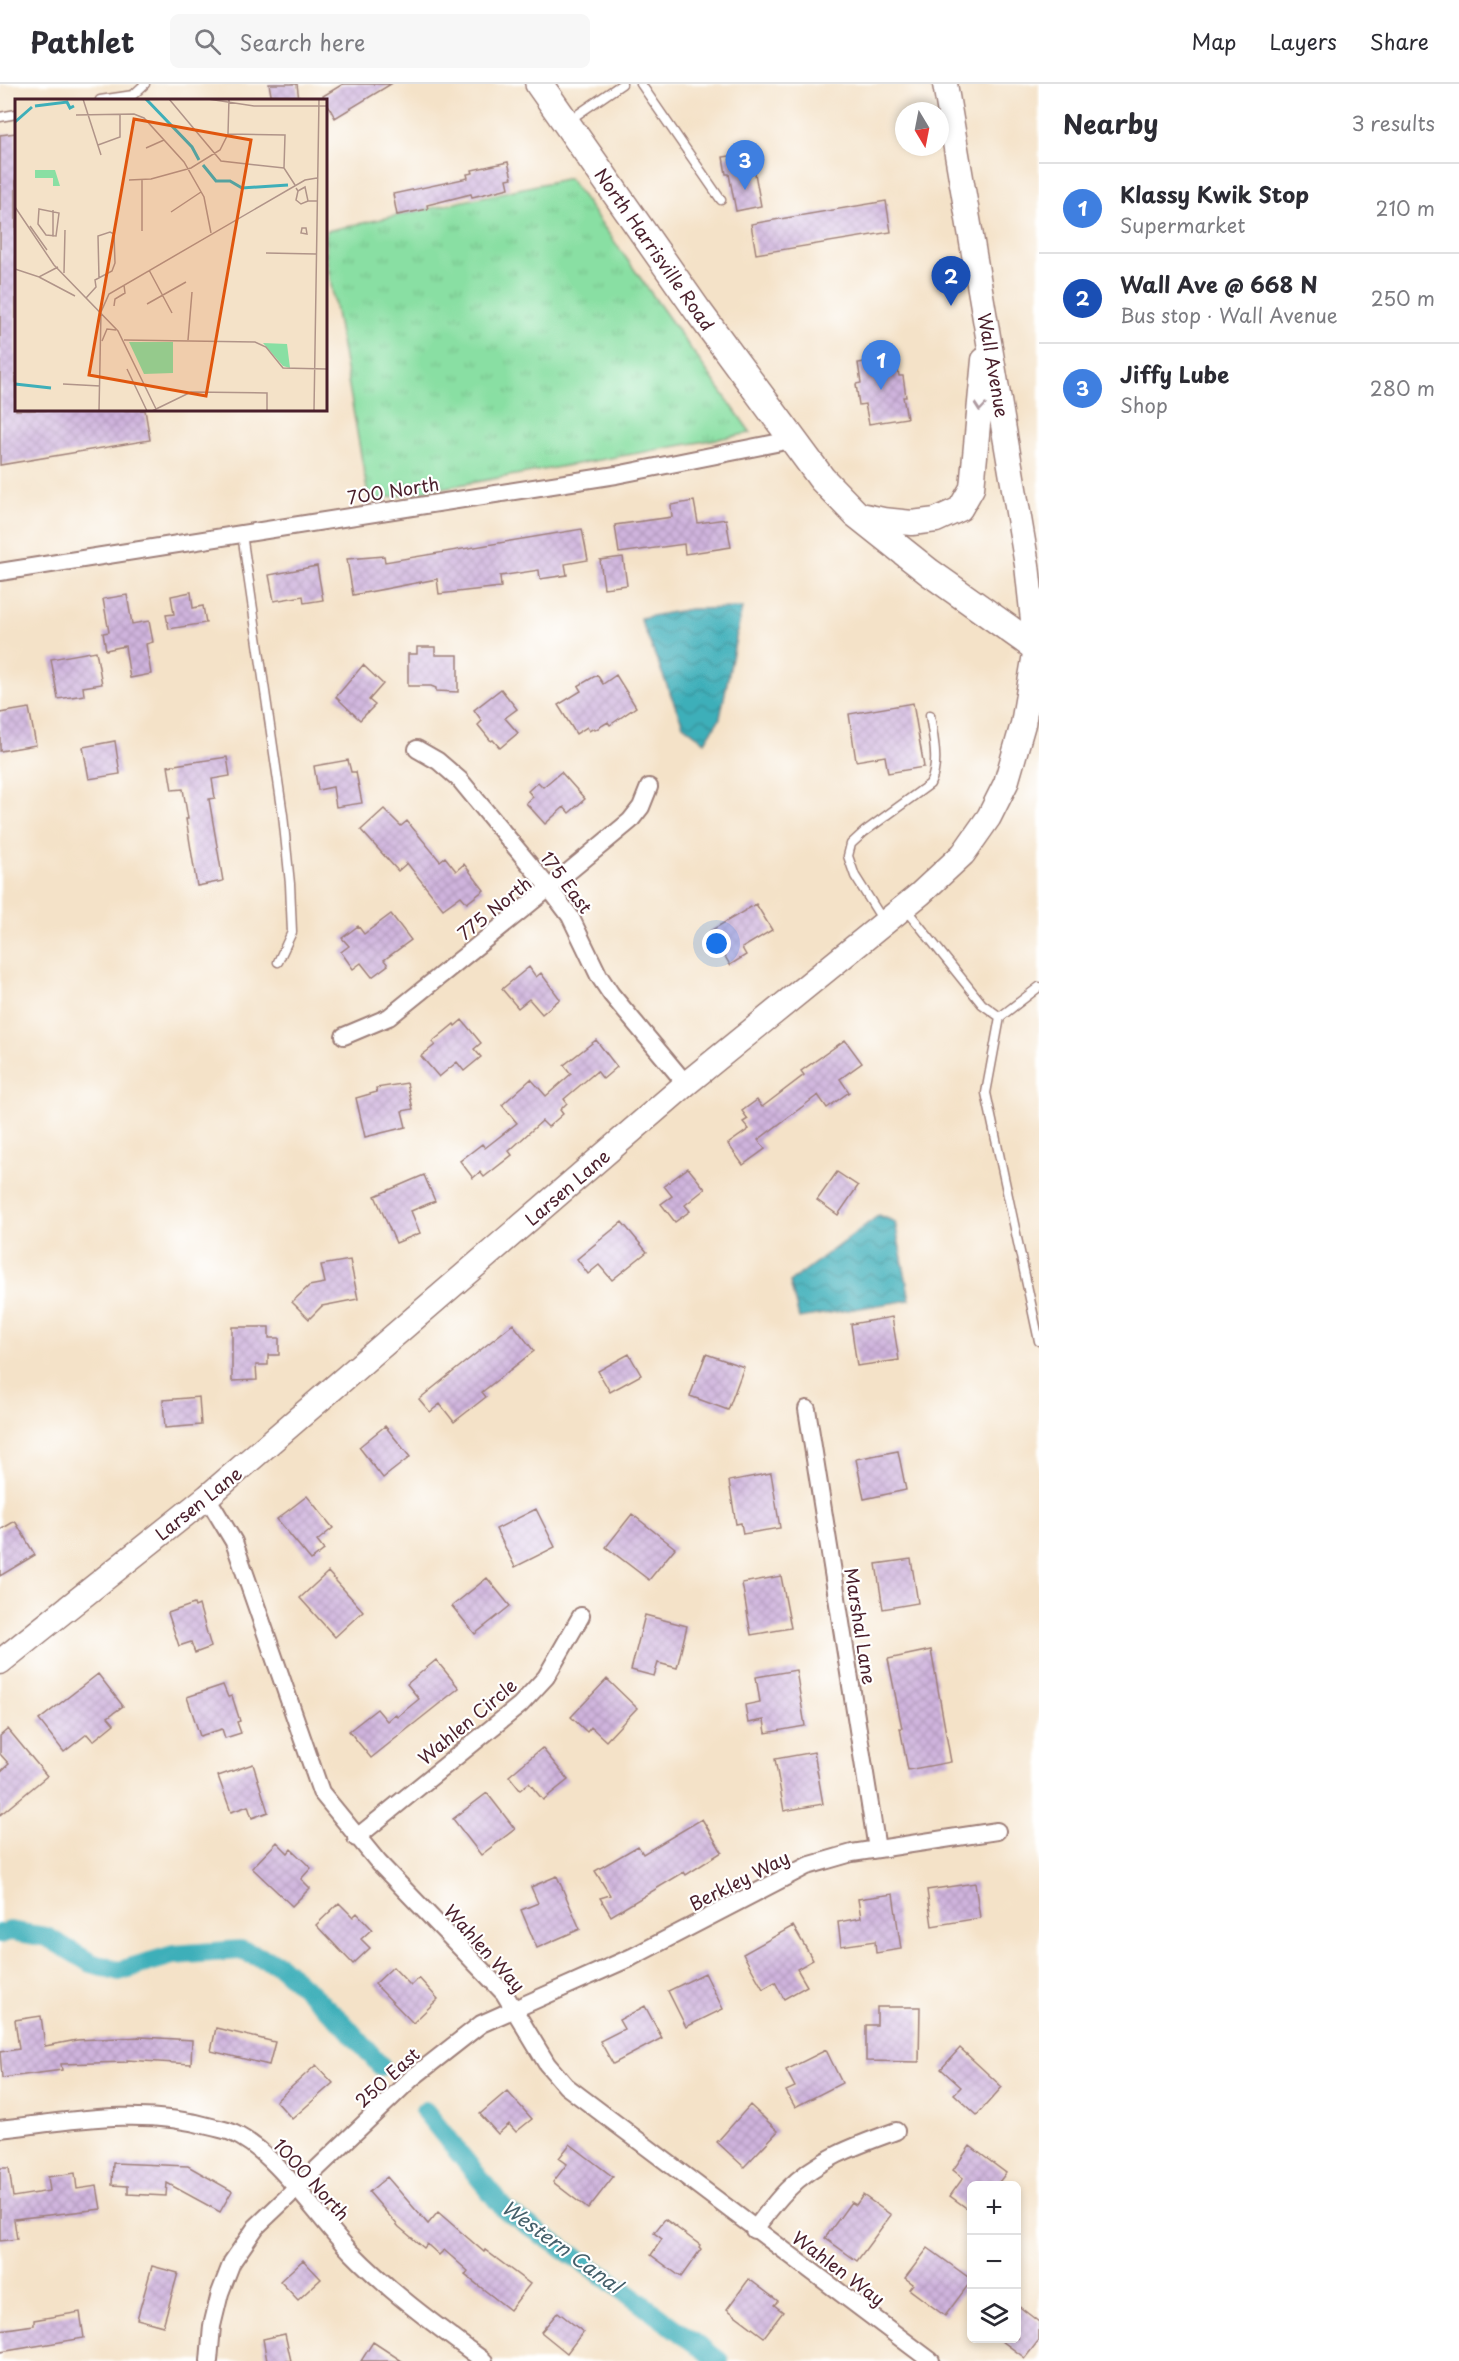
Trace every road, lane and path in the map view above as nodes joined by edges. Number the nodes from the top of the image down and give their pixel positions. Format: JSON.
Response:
{"nodes":[{"id":1,"x":145,"y":84,"type":"edge"},
{"id":2,"x":539,"y":84,"type":"edge"},
{"id":3,"x":622,"y":84,"type":"edge"},
{"id":4,"x":641,"y":84,"type":"edge"},
{"id":5,"x":945,"y":84,"type":"edge"},
{"id":6,"x":107,"y":99,"type":"edge"},
{"id":7,"x":15,"y":114,"type":"edge"},
{"id":8,"x":0,"y":117,"type":"edge"},
{"id":9,"x":566,"y":123,"type":"junction"},
{"id":10,"x":721,"y":200,"type":"dead end"},
{"id":11,"x":987,"y":328,"type":"junction"},
{"id":12,"x":791,"y":440,"type":"junction"},
{"id":13,"x":856,"y":513,"type":"junction"},
{"id":14,"x":242,"y":534,"type":"junction"},
{"id":15,"x":0,"y":572,"type":"edge"},
{"id":16,"x":1037,"y":649,"type":"edge"},
{"id":17,"x":930,"y":716,"type":"dead end"},
{"id":18,"x":417,"y":749,"type":"dead end"},
{"id":19,"x":649,"y":787,"type":"dead end"},
{"id":20,"x":549,"y":888,"type":"junction"},
{"id":21,"x":904,"y":907,"type":"junction"},
{"id":22,"x":885,"y":922,"type":"junction"},
{"id":23,"x":278,"y":962,"type":"dead end"},
{"id":24,"x":1039,"y":987,"type":"edge"},
{"id":25,"x":1000,"y":1017,"type":"junction"},
{"id":26,"x":344,"y":1036,"type":"dead end"},
{"id":27,"x":686,"y":1084,"type":"junction"},
{"id":28,"x":1039,"y":1341,"type":"edge"},
{"id":29,"x":807,"y":1409,"type":"dead end"},
{"id":30,"x":207,"y":1497,"type":"junction"},
{"id":31,"x":581,"y":1616,"type":"dead end"},
{"id":32,"x":0,"y":1662,"type":"edge"},
{"id":33,"x":997,"y":1831,"type":"dead end"},
{"id":34,"x":357,"y":1838,"type":"junction"},
{"id":35,"x":877,"y":1849,"type":"junction"},
{"id":36,"x":515,"y":2010,"type":"junction"},
{"id":37,"x":0,"y":2129,"type":"edge"},
{"id":38,"x":896,"y":2132,"type":"dead end"},
{"id":39,"x":296,"y":2189,"type":"junction"},
{"id":40,"x":754,"y":2229,"type":"junction"},
{"id":41,"x":208,"y":2361,"type":"edge"},
{"id":42,"x":484,"y":2361,"type":"edge"},
{"id":43,"x":931,"y":2361,"type":"edge"}],
"edges":[{"from":1,"to":6,"type":"lane"},
{"from":2,"to":9,"type":"main road","name":"North Harrisville Road"},
{"from":3,"to":9,"type":"lane"},
{"from":4,"to":10,"type":"lane"},
{"from":5,"to":11,"type":"main road","name":"Wall Avenue"},
{"from":7,"to":8,"type":"lane"},
{"from":9,"to":12,"type":"main road","name":"North Harrisville Road"},
{"from":11,"to":13,"type":"main road","one_way":true},
{"from":11,"to":16,"type":"main road","name":"Wall Avenue"},
{"from":12,"to":13,"type":"main road","name":"North Harrisville Road"},
{"from":12,"to":14,"type":"street","name":"700 North"},
{"from":13,"to":16,"type":"main road","name":"North Harrisville Road"},
{"from":14,"to":15,"type":"street","name":"700 North"},
{"from":14,"to":23,"type":"lane"},
{"from":16,"to":21,"type":"main road","name":"Larsen Lane"},
{"from":17,"to":22,"type":"lane"},
{"from":18,"to":20,"type":"street","name":"175 East"},
{"from":19,"to":20,"type":"street","name":"775 North"},
{"from":20,"to":26,"type":"street","name":"775 North"},
{"from":20,"to":27,"type":"street","name":"175 East"},
{"from":21,"to":22,"type":"main road","name":"Larsen Lane"},
{"from":21,"to":25,"type":"lane"},
{"from":22,"to":27,"type":"main road","name":"Larsen Lane"},
{"from":24,"to":25,"type":"lane"},
{"from":25,"to":28,"type":"lane"},
{"from":27,"to":30,"type":"main road","name":"Larsen Lane"},
{"from":29,"to":35,"type":"street","name":"Marshal Lane"},
{"from":30,"to":32,"type":"main road","name":"Larsen Lane"},
{"from":30,"to":34,"type":"street","name":"Wahlen Way"},
{"from":31,"to":34,"type":"street","name":"Wahlen Circle"},
{"from":33,"to":35,"type":"street","name":"Berkley Way"},
{"from":34,"to":36,"type":"street","name":"Wahlen Way"},
{"from":35,"to":36,"type":"street","name":"Berkley Way"},
{"from":36,"to":39,"type":"street","name":"250 East"},
{"from":36,"to":40,"type":"street","name":"Wahlen Way"},
{"from":37,"to":39,"type":"street","name":"1000 North"},
{"from":38,"to":40,"type":"street"},
{"from":39,"to":41,"type":"street","name":"250 East"},
{"from":39,"to":42,"type":"street","name":"1000 North"},
{"from":40,"to":43,"type":"street","name":"Wahlen Way"}]}
